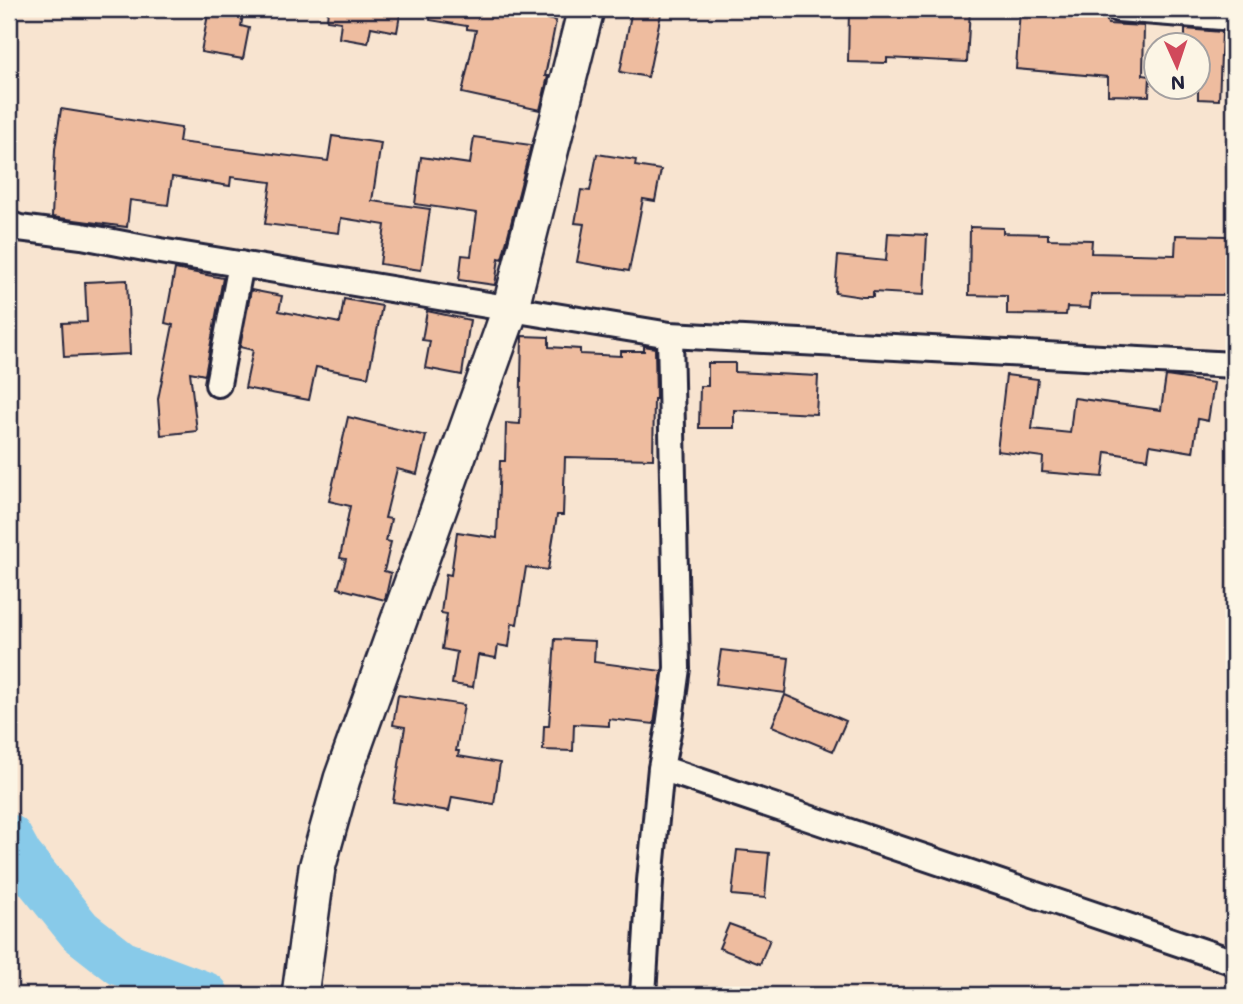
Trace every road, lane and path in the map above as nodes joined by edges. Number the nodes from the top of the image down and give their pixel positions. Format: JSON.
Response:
{"nodes":[{"id":1,"x":586,"y":9,"type":"edge"},
{"id":2,"x":1118,"y":9,"type":"edge"},
{"id":3,"x":1234,"y":18,"type":"edge"},
{"id":4,"x":9,"y":224,"type":"edge"},
{"id":5,"x":241,"y":264,"type":"junction"},
{"id":6,"x":510,"y":310,"type":"junction"},
{"id":7,"x":670,"y":335,"type":"junction"},
{"id":8,"x":1234,"y":365,"type":"edge"},
{"id":9,"x":218,"y":384,"type":"dead end"},
{"id":10,"x":661,"y":768,"type":"junction"},
{"id":11,"x":1234,"y":962,"type":"edge"},
{"id":12,"x":300,"y":995,"type":"edge"},
{"id":13,"x":643,"y":995,"type":"edge"}],
"edges":[{"from":1,"to":6,"type":"street"},
{"from":2,"to":3,"type":"street"},
{"from":4,"to":5,"type":"street"},
{"from":5,"to":6,"type":"street"},
{"from":5,"to":9,"type":"street"},
{"from":6,"to":7,"type":"street"},
{"from":6,"to":12,"type":"street"},
{"from":7,"to":8,"type":"street"},
{"from":7,"to":10,"type":"street"},
{"from":10,"to":11,"type":"street"},
{"from":10,"to":13,"type":"street"}]}
